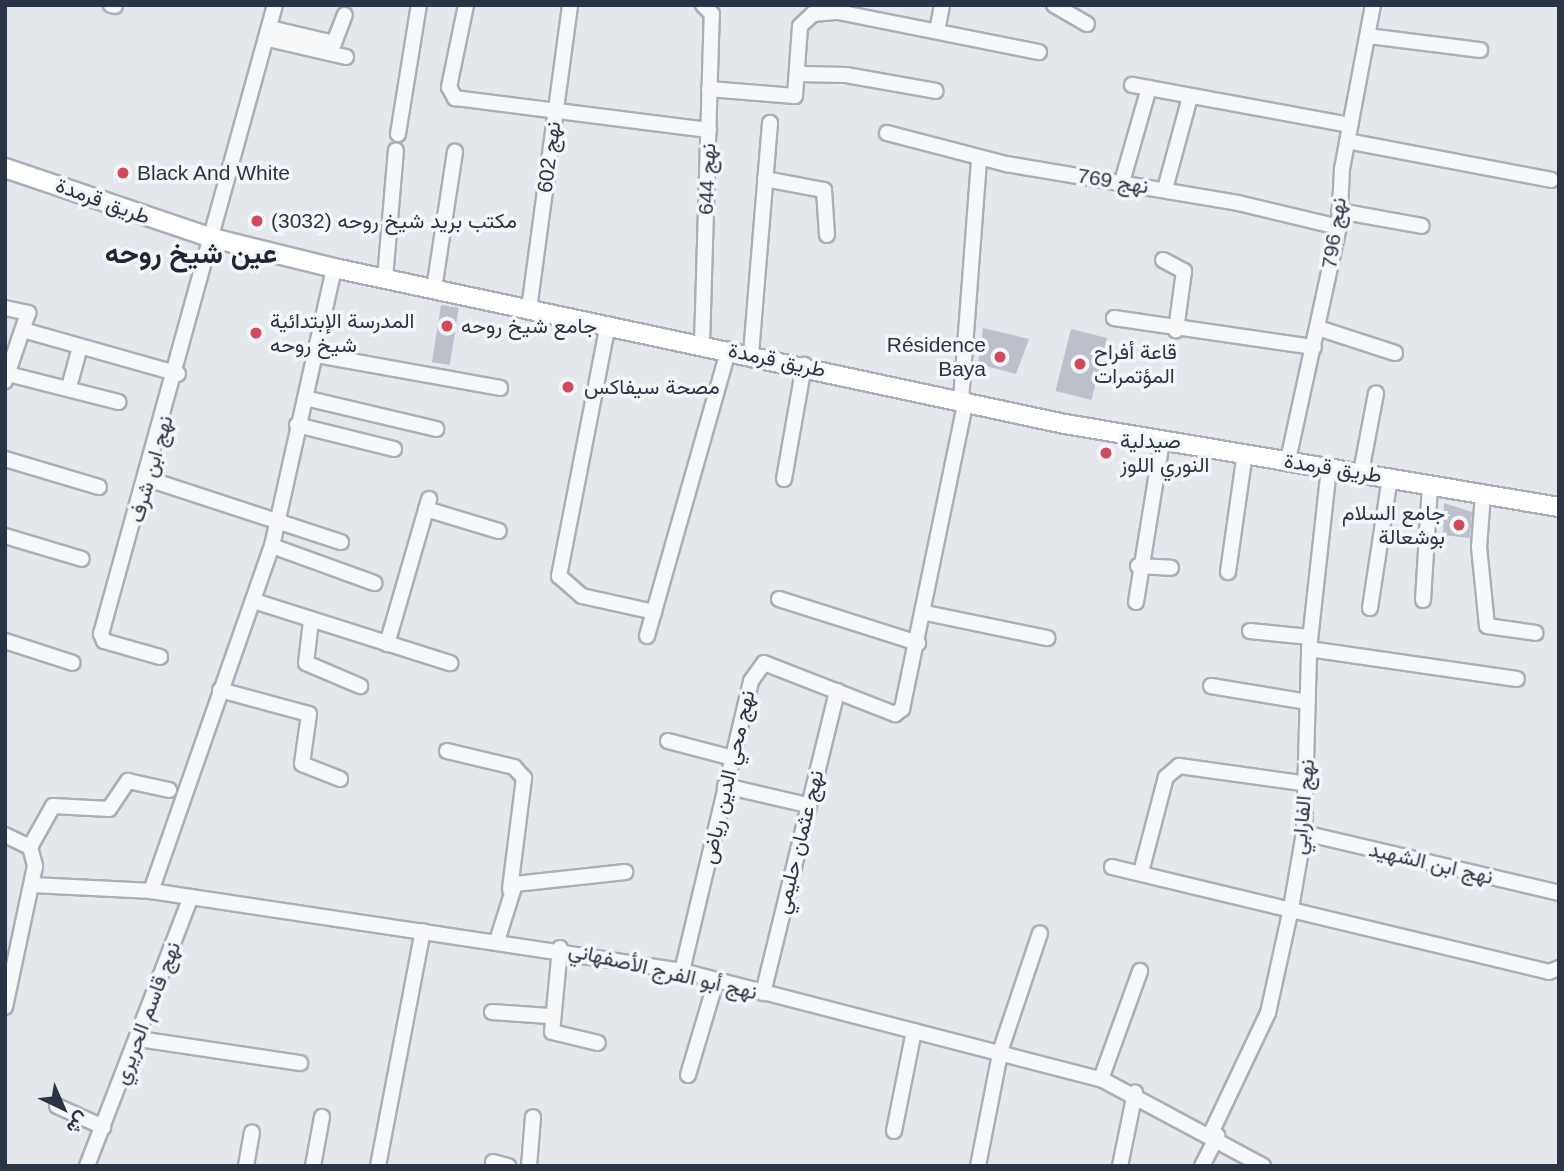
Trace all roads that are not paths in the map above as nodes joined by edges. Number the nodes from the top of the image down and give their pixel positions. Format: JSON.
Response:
{"nodes":[{"id":1,"x":275,"y":5,"type":"edge"},
{"id":2,"x":419,"y":5,"type":"edge"},
{"id":3,"x":466,"y":5,"type":"edge"},
{"id":4,"x":570,"y":5,"type":"edge"},
{"id":5,"x":942,"y":5,"type":"edge"},
{"id":6,"x":1054,"y":5,"type":"edge"},
{"id":7,"x":1373,"y":5,"type":"edge"},
{"id":8,"x":708,"y":10,"type":"edge"},
{"id":9,"x":345,"y":15,"type":"dead end"},
{"id":10,"x":1087,"y":24,"type":"dead end"},
{"id":11,"x":937,"y":32,"type":"junction"},
{"id":12,"x":269,"y":34,"type":"junction"},
{"id":13,"x":1368,"y":36,"type":"junction"},
{"id":14,"x":1480,"y":50,"type":"dead end"},
{"id":15,"x":1039,"y":52,"type":"dead end"},
{"id":16,"x":346,"y":57,"type":"dead end"},
{"id":17,"x":800,"y":74,"type":"junction"},
{"id":18,"x":1132,"y":85,"type":"dead end"},
{"id":19,"x":1149,"y":88,"type":"junction"},
{"id":20,"x":709,"y":89,"type":"junction"},
{"id":21,"x":936,"y":91,"type":"dead end"},
{"id":22,"x":1190,"y":97,"type":"junction"},
{"id":23,"x":554,"y":113,"type":"junction"},
{"id":24,"x":770,"y":123,"type":"dead end"},
{"id":25,"x":1350,"y":125,"type":"junction"},
{"id":26,"x":709,"y":130,"type":"junction"},
{"id":27,"x":887,"y":133,"type":"dead end"},
{"id":28,"x":398,"y":134,"type":"dead end"},
{"id":29,"x":1347,"y":141,"type":"junction"},
{"id":30,"x":396,"y":150,"type":"dead end"},
{"id":31,"x":456,"y":152,"type":"dead end"},
{"id":32,"x":979,"y":158,"type":"junction"},
{"id":33,"x":5,"y":168,"type":"edge"},
{"id":34,"x":765,"y":179,"type":"junction"},
{"id":35,"x":1551,"y":180,"type":"dead end"},
{"id":36,"x":1122,"y":182,"type":"junction"},
{"id":37,"x":1165,"y":189,"type":"junction"},
{"id":38,"x":1339,"y":211,"type":"junction"},
{"id":39,"x":1422,"y":226,"type":"dead end"},
{"id":40,"x":1339,"y":227,"type":"junction"},
{"id":41,"x":827,"y":235,"type":"dead end"},
{"id":42,"x":212,"y":238,"type":"junction"},
{"id":43,"x":1163,"y":260,"type":"dead end"},
{"id":44,"x":334,"y":268,"type":"junction"},
{"id":45,"x":385,"y":278,"type":"junction"},
{"id":46,"x":434,"y":289,"type":"junction"},
{"id":47,"x":5,"y":308,"type":"edge"},
{"id":48,"x":530,"y":309,"type":"junction"},
{"id":49,"x":1114,"y":318,"type":"dead end"},
{"id":50,"x":608,"y":324,"type":"junction"},
{"id":51,"x":1318,"y":328,"type":"junction"},
{"id":52,"x":23,"y":330,"type":"junction"},
{"id":53,"x":1176,"y":330,"type":"junction"},
{"id":54,"x":702,"y":344,"type":"junction"},
{"id":55,"x":80,"y":347,"type":"junction"},
{"id":56,"x":1314,"y":347,"type":"junction"},
{"id":57,"x":729,"y":349,"type":"junction"},
{"id":58,"x":1395,"y":353,"type":"dead end"},
{"id":59,"x":751,"y":354,"type":"junction"},
{"id":60,"x":317,"y":355,"type":"junction"},
{"id":61,"x":804,"y":365,"type":"junction"},
{"id":62,"x":178,"y":374,"type":"junction"},
{"id":63,"x":6,"y":378,"type":"edge"},
{"id":64,"x":69,"y":387,"type":"junction"},
{"id":65,"x":500,"y":388,"type":"dead end"},
{"id":66,"x":1376,"y":393,"type":"dead end"},
{"id":67,"x":305,"y":398,"type":"junction"},
{"id":68,"x":964,"y":401,"type":"junction"},
{"id":69,"x":119,"y":402,"type":"dead end"},
{"id":70,"x":297,"y":425,"type":"junction"},
{"id":71,"x":436,"y":429,"type":"dead end"},
{"id":72,"x":1162,"y":442,"type":"junction"},
{"id":73,"x":394,"y":449,"type":"dead end"},
{"id":74,"x":1245,"y":453,"type":"junction"},
{"id":75,"x":5,"y":459,"type":"edge"},
{"id":76,"x":1288,"y":460,"type":"junction"},
{"id":77,"x":1329,"y":467,"type":"junction"},
{"id":78,"x":1360,"y":472,"type":"junction"},
{"id":79,"x":1390,"y":477,"type":"junction"},
{"id":80,"x":148,"y":479,"type":"junction"},
{"id":81,"x":783,"y":479,"type":"dead end"},
{"id":82,"x":1430,"y":485,"type":"junction"},
{"id":83,"x":99,"y":487,"type":"dead end"},
{"id":84,"x":1483,"y":494,"type":"junction"},
{"id":85,"x":1559,"y":507,"type":"edge"},
{"id":86,"x":279,"y":519,"type":"junction"},
{"id":87,"x":499,"y":531,"type":"dead end"},
{"id":88,"x":5,"y":536,"type":"edge"},
{"id":89,"x":341,"y":542,"type":"dead end"},
{"id":90,"x":272,"y":546,"type":"junction"},
{"id":91,"x":82,"y":559,"type":"dead end"},
{"id":92,"x":1138,"y":566,"type":"junction"},
{"id":93,"x":1171,"y":568,"type":"dead end"},
{"id":94,"x":1228,"y":572,"type":"dead end"},
{"id":95,"x":374,"y":583,"type":"dead end"},
{"id":96,"x":779,"y":599,"type":"dead end"},
{"id":97,"x":1423,"y":600,"type":"dead end"},
{"id":98,"x":254,"y":601,"type":"junction"},
{"id":99,"x":1136,"y":601,"type":"dead end"},
{"id":100,"x":1370,"y":608,"type":"dead end"},
{"id":101,"x":654,"y":612,"type":"junction"},
{"id":102,"x":926,"y":613,"type":"junction"},
{"id":103,"x":311,"y":621,"type":"junction"},
{"id":104,"x":1250,"y":631,"type":"dead end"},
{"id":105,"x":1536,"y":634,"type":"dead end"},
{"id":106,"x":648,"y":636,"type":"dead end"},
{"id":107,"x":1046,"y":638,"type":"dead end"},
{"id":108,"x":5,"y":641,"type":"edge"},
{"id":109,"x":918,"y":643,"type":"junction"},
{"id":110,"x":1310,"y":643,"type":"junction"},
{"id":111,"x":387,"y":644,"type":"junction"},
{"id":112,"x":160,"y":657,"type":"dead end"},
{"id":113,"x":73,"y":663,"type":"dead end"},
{"id":114,"x":450,"y":663,"type":"dead end"},
{"id":115,"x":1517,"y":679,"type":"dead end"},
{"id":116,"x":360,"y":686,"type":"dead end"},
{"id":117,"x":1211,"y":686,"type":"dead end"},
{"id":118,"x":220,"y":690,"type":"junction"},
{"id":119,"x":837,"y":691,"type":"junction"},
{"id":120,"x":1308,"y":702,"type":"junction"},
{"id":121,"x":668,"y":741,"type":"dead end"},
{"id":122,"x":447,"y":751,"type":"dead end"},
{"id":123,"x":733,"y":758,"type":"junction"},
{"id":124,"x":340,"y":779,"type":"dead end"},
{"id":125,"x":1308,"y":785,"type":"junction"},
{"id":126,"x":725,"y":786,"type":"junction"},
{"id":127,"x":169,"y":790,"type":"dead end"},
{"id":128,"x":807,"y":805,"type":"junction"},
{"id":129,"x":1304,"y":832,"type":"junction"},
{"id":130,"x":5,"y":835,"type":"edge"},
{"id":131,"x":30,"y":847,"type":"junction"},
{"id":132,"x":1112,"y":867,"type":"dead end"},
{"id":133,"x":625,"y":872,"type":"dead end"},
{"id":134,"x":1141,"y":873,"type":"junction"},
{"id":135,"x":34,"y":885,"type":"junction"},
{"id":136,"x":510,"y":889,"type":"junction"},
{"id":137,"x":150,"y":891,"type":"junction"},
{"id":138,"x":1559,"y":893,"type":"edge"},
{"id":139,"x":190,"y":899,"type":"junction"},
{"id":140,"x":1291,"y":908,"type":"junction"},
{"id":141,"x":423,"y":931,"type":"junction"},
{"id":142,"x":1040,"y":933,"type":"dead end"},
{"id":143,"x":497,"y":941,"type":"junction"},
{"id":144,"x":560,"y":948,"type":"junction"},
{"id":145,"x":1559,"y":968,"type":"edge"},
{"id":146,"x":682,"y":971,"type":"junction"},
{"id":147,"x":1140,"y":971,"type":"dead end"},
{"id":148,"x":716,"y":981,"type":"junction"},
{"id":149,"x":763,"y":993,"type":"junction"},
{"id":150,"x":5,"y":1007,"type":"edge"},
{"id":151,"x":492,"y":1012,"type":"dead end"},
{"id":152,"x":549,"y":1016,"type":"junction"},
{"id":153,"x":914,"y":1031,"type":"junction"},
{"id":154,"x":139,"y":1039,"type":"junction"},
{"id":155,"x":598,"y":1043,"type":"dead end"},
{"id":156,"x":1001,"y":1049,"type":"junction"},
{"id":157,"x":300,"y":1063,"type":"dead end"},
{"id":158,"x":688,"y":1075,"type":"dead end"},
{"id":159,"x":1101,"y":1079,"type":"junction"},
{"id":160,"x":1135,"y":1093,"type":"junction"},
{"id":161,"x":57,"y":1106,"type":"dead end"},
{"id":162,"x":321,"y":1117,"type":"dead end"},
{"id":163,"x":533,"y":1117,"type":"dead end"},
{"id":164,"x":103,"y":1127,"type":"junction"},
{"id":165,"x":894,"y":1131,"type":"dead end"},
{"id":166,"x":252,"y":1133,"type":"dead end"},
{"id":167,"x":1214,"y":1135,"type":"junction"},
{"id":168,"x":493,"y":1161,"type":"dead end"},
{"id":169,"x":87,"y":1166,"type":"edge"},
{"id":170,"x":246,"y":1166,"type":"edge"},
{"id":171,"x":313,"y":1166,"type":"edge"},
{"id":172,"x":379,"y":1166,"type":"edge"},
{"id":173,"x":508,"y":1166,"type":"edge"},
{"id":174,"x":529,"y":1166,"type":"edge"},
{"id":175,"x":978,"y":1166,"type":"edge"},
{"id":176,"x":1119,"y":1166,"type":"edge"},
{"id":177,"x":1202,"y":1166,"type":"edge"},
{"id":178,"x":1263,"y":1166,"type":"edge"}],
"edges":[{"from":1,"to":12,"type":"street","name":"نهج ابن شرف"},
{"from":2,"to":28,"type":"street"},
{"from":3,"to":23,"type":"street"},
{"from":4,"to":23,"type":"street","name":"نهج 602"},
{"from":5,"to":11,"type":"street"},
{"from":6,"to":10,"type":"street"},
{"from":7,"to":13,"type":"street","name":"نهج 796"},
{"from":8,"to":20,"type":"street","name":"نهج 644"},
{"from":9,"to":12,"type":"street"},
{"from":11,"to":15,"type":"street"},
{"from":11,"to":17,"type":"street"},
{"from":12,"to":16,"type":"street"},
{"from":12,"to":42,"type":"street","name":"نهج ابن شرف"},
{"from":13,"to":14,"type":"street"},
{"from":13,"to":25,"type":"street","name":"نهج 796"},
{"from":17,"to":20,"type":"street"},
{"from":17,"to":21,"type":"street"},
{"from":18,"to":19,"type":"street"},
{"from":19,"to":22,"type":"street"},
{"from":19,"to":36,"type":"street"},
{"from":20,"to":26,"type":"street","name":"نهج 644"},
{"from":22,"to":25,"type":"street"},
{"from":22,"to":37,"type":"street"},
{"from":23,"to":26,"type":"street"},
{"from":23,"to":48,"type":"street","name":"نهج 602"},
{"from":24,"to":34,"type":"street"},
{"from":25,"to":29,"type":"street","name":"نهج 796"},
{"from":26,"to":54,"type":"street","name":"نهج 644"},
{"from":27,"to":32,"type":"street","name":"نهج 769"},
{"from":29,"to":35,"type":"street"},
{"from":29,"to":38,"type":"street","name":"نهج 796"},
{"from":30,"to":45,"type":"street"},
{"from":31,"to":46,"type":"street"},
{"from":32,"to":36,"type":"street","name":"نهج 769"},
{"from":32,"to":68,"type":"street"},
{"from":33,"to":42,"type":"main road","name":"طريق قرمدة"},
{"from":34,"to":41,"type":"street"},
{"from":34,"to":59,"type":"street"},
{"from":36,"to":37,"type":"street","name":"نهج 769"},
{"from":37,"to":40,"type":"street","name":"نهج 769"},
{"from":38,"to":39,"type":"street"},
{"from":38,"to":40,"type":"street","name":"نهج 796"},
{"from":40,"to":51,"type":"street","name":"نهج 796"},
{"from":42,"to":44,"type":"main road","name":"طريق قرمدة"},
{"from":42,"to":62,"type":"street","name":"نهج ابن شرف"},
{"from":43,"to":53,"type":"street"},
{"from":44,"to":45,"type":"main road","name":"طريق قرمدة"},
{"from":44,"to":60,"type":"street"},
{"from":45,"to":46,"type":"main road","name":"طريق قرمدة"},
{"from":46,"to":48,"type":"main road","name":"طريق قرمدة"},
{"from":47,"to":52,"type":"street"},
{"from":48,"to":50,"type":"main road","name":"طريق قرمدة"},
{"from":49,"to":53,"type":"street"},
{"from":50,"to":54,"type":"main road","name":"طريق قرمدة"},
{"from":50,"to":101,"type":"street"},
{"from":51,"to":56,"type":"street","name":"نهج 796"},
{"from":51,"to":58,"type":"street"},
{"from":52,"to":55,"type":"street"},
{"from":52,"to":63,"type":"street"},
{"from":53,"to":56,"type":"street"},
{"from":54,"to":57,"type":"main road","name":"طريق قرمدة"},
{"from":55,"to":62,"type":"street"},
{"from":55,"to":64,"type":"street"},
{"from":56,"to":76,"type":"street","name":"نهج 796"},
{"from":57,"to":59,"type":"main road","name":"طريق قرمدة"},
{"from":57,"to":101,"type":"street"},
{"from":59,"to":61,"type":"main road","name":"طريق قرمدة"},
{"from":60,"to":65,"type":"street"},
{"from":60,"to":67,"type":"street"},
{"from":61,"to":68,"type":"main road","name":"طريق قرمدة"},
{"from":61,"to":81,"type":"street"},
{"from":62,"to":80,"type":"street","name":"نهج ابن شرف"},
{"from":63,"to":64,"type":"street"},
{"from":64,"to":69,"type":"street"},
{"from":66,"to":78,"type":"street"},
{"from":67,"to":70,"type":"street"},
{"from":67,"to":71,"type":"street"},
{"from":68,"to":72,"type":"main road","name":"طريق قرمدة"},
{"from":68,"to":102,"type":"street"},
{"from":70,"to":73,"type":"street"},
{"from":70,"to":86,"type":"street"},
{"from":72,"to":74,"type":"main road","name":"طريق قرمدة"},
{"from":72,"to":92,"type":"street"},
{"from":74,"to":76,"type":"main road","name":"طريق قرمدة"},
{"from":74,"to":94,"type":"street"},
{"from":75,"to":83,"type":"street"},
{"from":76,"to":77,"type":"main road","name":"طريق قرمدة"},
{"from":77,"to":78,"type":"main road","name":"طريق قرمدة"},
{"from":77,"to":110,"type":"street","name":"نهج الفارابي"},
{"from":78,"to":79,"type":"main road","name":"طريق قرمدة"},
{"from":79,"to":82,"type":"main road","name":"طريق قرمدة"},
{"from":79,"to":100,"type":"street"},
{"from":80,"to":86,"type":"street"},
{"from":80,"to":112,"type":"street","name":"نهج ابن شرف"},
{"from":82,"to":84,"type":"main road","name":"طريق قرمدة"},
{"from":82,"to":97,"type":"street"},
{"from":84,"to":85,"type":"main road","name":"طريق قرمدة"},
{"from":84,"to":105,"type":"street"},
{"from":86,"to":89,"type":"street"},
{"from":86,"to":90,"type":"street"},
{"from":87,"to":111,"type":"street"},
{"from":88,"to":91,"type":"street"},
{"from":90,"to":95,"type":"street"},
{"from":90,"to":98,"type":"street"},
{"from":92,"to":93,"type":"street"},
{"from":92,"to":99,"type":"street"},
{"from":96,"to":109,"type":"street"},
{"from":98,"to":103,"type":"street"},
{"from":98,"to":118,"type":"street"},
{"from":101,"to":106,"type":"street"},
{"from":102,"to":107,"type":"street"},
{"from":102,"to":109,"type":"street"},
{"from":103,"to":111,"type":"street"},
{"from":103,"to":116,"type":"street"},
{"from":104,"to":110,"type":"street"},
{"from":108,"to":113,"type":"street"},
{"from":109,"to":119,"type":"street"},
{"from":110,"to":115,"type":"street"},
{"from":110,"to":120,"type":"street","name":"نهج الفارابي"},
{"from":111,"to":114,"type":"street"},
{"from":117,"to":120,"type":"street"},
{"from":118,"to":124,"type":"street"},
{"from":118,"to":137,"type":"street"},
{"from":119,"to":123,"type":"street","name":"نهج محي الدين رياض"},
{"from":119,"to":128,"type":"street","name":"نهج عثمان حليمي"},
{"from":120,"to":125,"type":"street","name":"نهج الفارابي"},
{"from":121,"to":123,"type":"street"},
{"from":122,"to":136,"type":"street"},
{"from":123,"to":126,"type":"street","name":"نهج محي الدين رياض"},
{"from":125,"to":129,"type":"street","name":"نهج الفارابي"},
{"from":125,"to":134,"type":"street"},
{"from":126,"to":128,"type":"street"},
{"from":126,"to":146,"type":"street","name":"نهج محي الدين رياض"},
{"from":127,"to":131,"type":"street"},
{"from":128,"to":149,"type":"street","name":"نهج عثمان حليمي"},
{"from":129,"to":138,"type":"street","name":"نهج ابن الشهيد"},
{"from":129,"to":140,"type":"street","name":"نهج الفارابي"},
{"from":130,"to":131,"type":"street"},
{"from":131,"to":135,"type":"street"},
{"from":132,"to":134,"type":"street"},
{"from":133,"to":136,"type":"street"},
{"from":134,"to":140,"type":"street"},
{"from":135,"to":137,"type":"street","name":"نهج أبو الفرج الأصفهاني"},
{"from":135,"to":150,"type":"street"},
{"from":136,"to":143,"type":"street"},
{"from":137,"to":139,"type":"street","name":"نهج أبو الفرج الأصفهاني"},
{"from":139,"to":141,"type":"street","name":"نهج أبو الفرج الأصفهاني"},
{"from":139,"to":154,"type":"street","name":"نهج قاسم الحريري"},
{"from":140,"to":145,"type":"street"},
{"from":140,"to":167,"type":"street","name":"نهج الفارابي"},
{"from":141,"to":143,"type":"street","name":"نهج أبو الفرج الأصفهاني"},
{"from":141,"to":172,"type":"street"},
{"from":142,"to":156,"type":"street"},
{"from":143,"to":144,"type":"street","name":"نهج أبو الفرج الأصفهاني"},
{"from":144,"to":146,"type":"street","name":"نهج أبو الفرج الأصفهاني"},
{"from":144,"to":152,"type":"street"},
{"from":146,"to":148,"type":"street","name":"نهج أبو الفرج الأصفهاني"},
{"from":147,"to":159,"type":"street"},
{"from":148,"to":149,"type":"street","name":"نهج أبو الفرج الأصفهاني"},
{"from":148,"to":158,"type":"street"},
{"from":149,"to":153,"type":"street","name":"نهج أبو الفرج الأصفهاني"},
{"from":151,"to":152,"type":"street"},
{"from":152,"to":155,"type":"street"},
{"from":153,"to":156,"type":"street","name":"نهج أبو الفرج الأصفهاني"},
{"from":153,"to":165,"type":"street"},
{"from":154,"to":157,"type":"street"},
{"from":154,"to":164,"type":"street","name":"نهج قاسم الحريري"},
{"from":156,"to":159,"type":"street","name":"نهج أبو الفرج الأصفهاني"},
{"from":156,"to":175,"type":"street"},
{"from":159,"to":160,"type":"street","name":"نهج أبو الفرج الأصفهاني"},
{"from":160,"to":167,"type":"street","name":"نهج أبو الفرج الأصفهاني"},
{"from":160,"to":176,"type":"street"},
{"from":161,"to":164,"type":"street"},
{"from":162,"to":171,"type":"street"},
{"from":163,"to":174,"type":"street"},
{"from":164,"to":169,"type":"street","name":"نهج قاسم الحريري"},
{"from":166,"to":170,"type":"street"},
{"from":167,"to":177,"type":"street","name":"نهج الفارابي"},
{"from":167,"to":178,"type":"street","name":"نهج أبو الفرج الأصفهاني"},
{"from":168,"to":173,"type":"street"}]}
